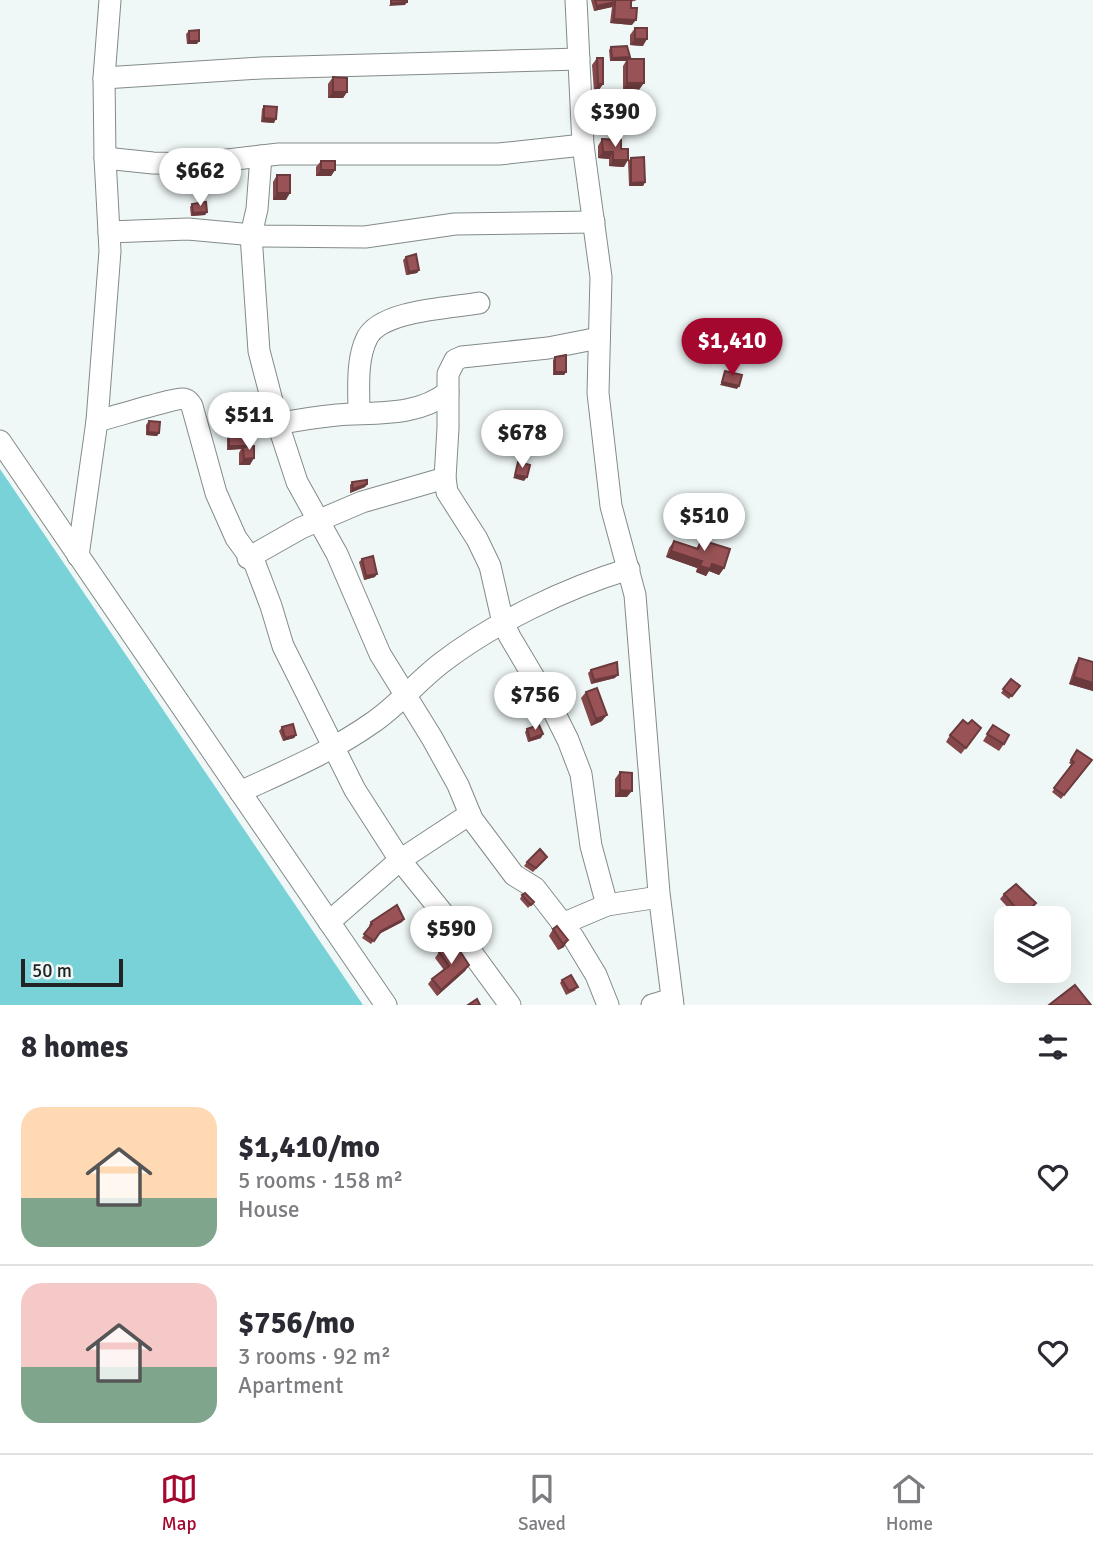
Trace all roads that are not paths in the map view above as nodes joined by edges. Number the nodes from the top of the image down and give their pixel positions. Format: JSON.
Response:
{"nodes":[{"id":1,"x":110,"y":0,"type":"edge"},
{"id":2,"x":576,"y":0,"type":"edge"},
{"id":3,"x":579,"y":59,"type":"junction"},
{"id":4,"x":104,"y":78,"type":"junction"},
{"id":5,"x":583,"y":145,"type":"junction"},
{"id":6,"x":261,"y":156,"type":"junction"},
{"id":7,"x":105,"y":158,"type":"junction"},
{"id":8,"x":594,"y":222,"type":"junction"},
{"id":9,"x":109,"y":232,"type":"junction"},
{"id":10,"x":251,"y":235,"type":"junction"},
{"id":11,"x":479,"y":303,"type":"dead end"},
{"id":12,"x":599,"y":338,"type":"junction"},
{"id":13,"x":448,"y":392,"type":"junction"},
{"id":14,"x":359,"y":413,"type":"junction"},
{"id":15,"x":97,"y":421,"type":"junction"},
{"id":16,"x":278,"y":424,"type":"junction"},
{"id":17,"x":0,"y":441,"type":"edge"},
{"id":18,"x":445,"y":478,"type":"junction"},
{"id":19,"x":318,"y":521,"type":"junction"},
{"id":20,"x":78,"y":556,"type":"junction"},
{"id":21,"x":248,"y":558,"type":"junction"},
{"id":22,"x":629,"y":569,"type":"junction"},
{"id":23,"x":503,"y":623,"type":"junction"},
{"id":24,"x":406,"y":697,"type":"junction"},
{"id":25,"x":335,"y":747,"type":"junction"},
{"id":26,"x":240,"y":792,"type":"junction"},
{"id":27,"x":470,"y":814,"type":"junction"},
{"id":28,"x":400,"y":860,"type":"junction"},
{"id":29,"x":659,"y":897,"type":"junction"},
{"id":30,"x":607,"y":905,"type":"junction"},
{"id":31,"x":329,"y":922,"type":"junction"},
{"id":32,"x":562,"y":924,"type":"junction"},
{"id":33,"x":665,"y":1003,"type":"edge"},
{"id":34,"x":386,"y":1005,"type":"edge"},
{"id":35,"x":510,"y":1005,"type":"edge"},
{"id":36,"x":608,"y":1005,"type":"edge"}],
"edges":[{"from":1,"to":4,"type":"street"},
{"from":2,"to":3,"type":"street"},
{"from":3,"to":4,"type":"street"},
{"from":3,"to":5,"type":"street"},
{"from":4,"to":7,"type":"street"},
{"from":5,"to":6,"type":"street"},
{"from":5,"to":8,"type":"street"},
{"from":6,"to":7,"type":"street"},
{"from":6,"to":10,"type":"street"},
{"from":7,"to":9,"type":"street"},
{"from":8,"to":10,"type":"street"},
{"from":8,"to":12,"type":"street"},
{"from":9,"to":10,"type":"street"},
{"from":9,"to":15,"type":"street"},
{"from":10,"to":16,"type":"street"},
{"from":11,"to":14,"type":"street"},
{"from":12,"to":13,"type":"street"},
{"from":12,"to":22,"type":"street"},
{"from":13,"to":14,"type":"street"},
{"from":13,"to":18,"type":"street"},
{"from":14,"to":16,"type":"street"},
{"from":15,"to":20,"type":"street"},
{"from":15,"to":21,"type":"street"},
{"from":16,"to":19,"type":"street"},
{"from":17,"to":20,"type":"street"},
{"from":18,"to":19,"type":"street"},
{"from":18,"to":23,"type":"street"},
{"from":19,"to":21,"type":"street"},
{"from":19,"to":24,"type":"street"},
{"from":20,"to":26,"type":"street"},
{"from":21,"to":25,"type":"street"},
{"from":22,"to":23,"type":"street"},
{"from":22,"to":29,"type":"street"},
{"from":23,"to":24,"type":"street"},
{"from":23,"to":30,"type":"street"},
{"from":24,"to":25,"type":"street"},
{"from":24,"to":27,"type":"street"},
{"from":25,"to":26,"type":"street"},
{"from":25,"to":28,"type":"street"},
{"from":26,"to":31,"type":"street"},
{"from":27,"to":28,"type":"street"},
{"from":27,"to":32,"type":"street"},
{"from":28,"to":31,"type":"street"},
{"from":28,"to":35,"type":"street"},
{"from":29,"to":30,"type":"street"},
{"from":29,"to":33,"type":"street"},
{"from":30,"to":32,"type":"street"},
{"from":31,"to":34,"type":"street"},
{"from":32,"to":36,"type":"street"}]}
